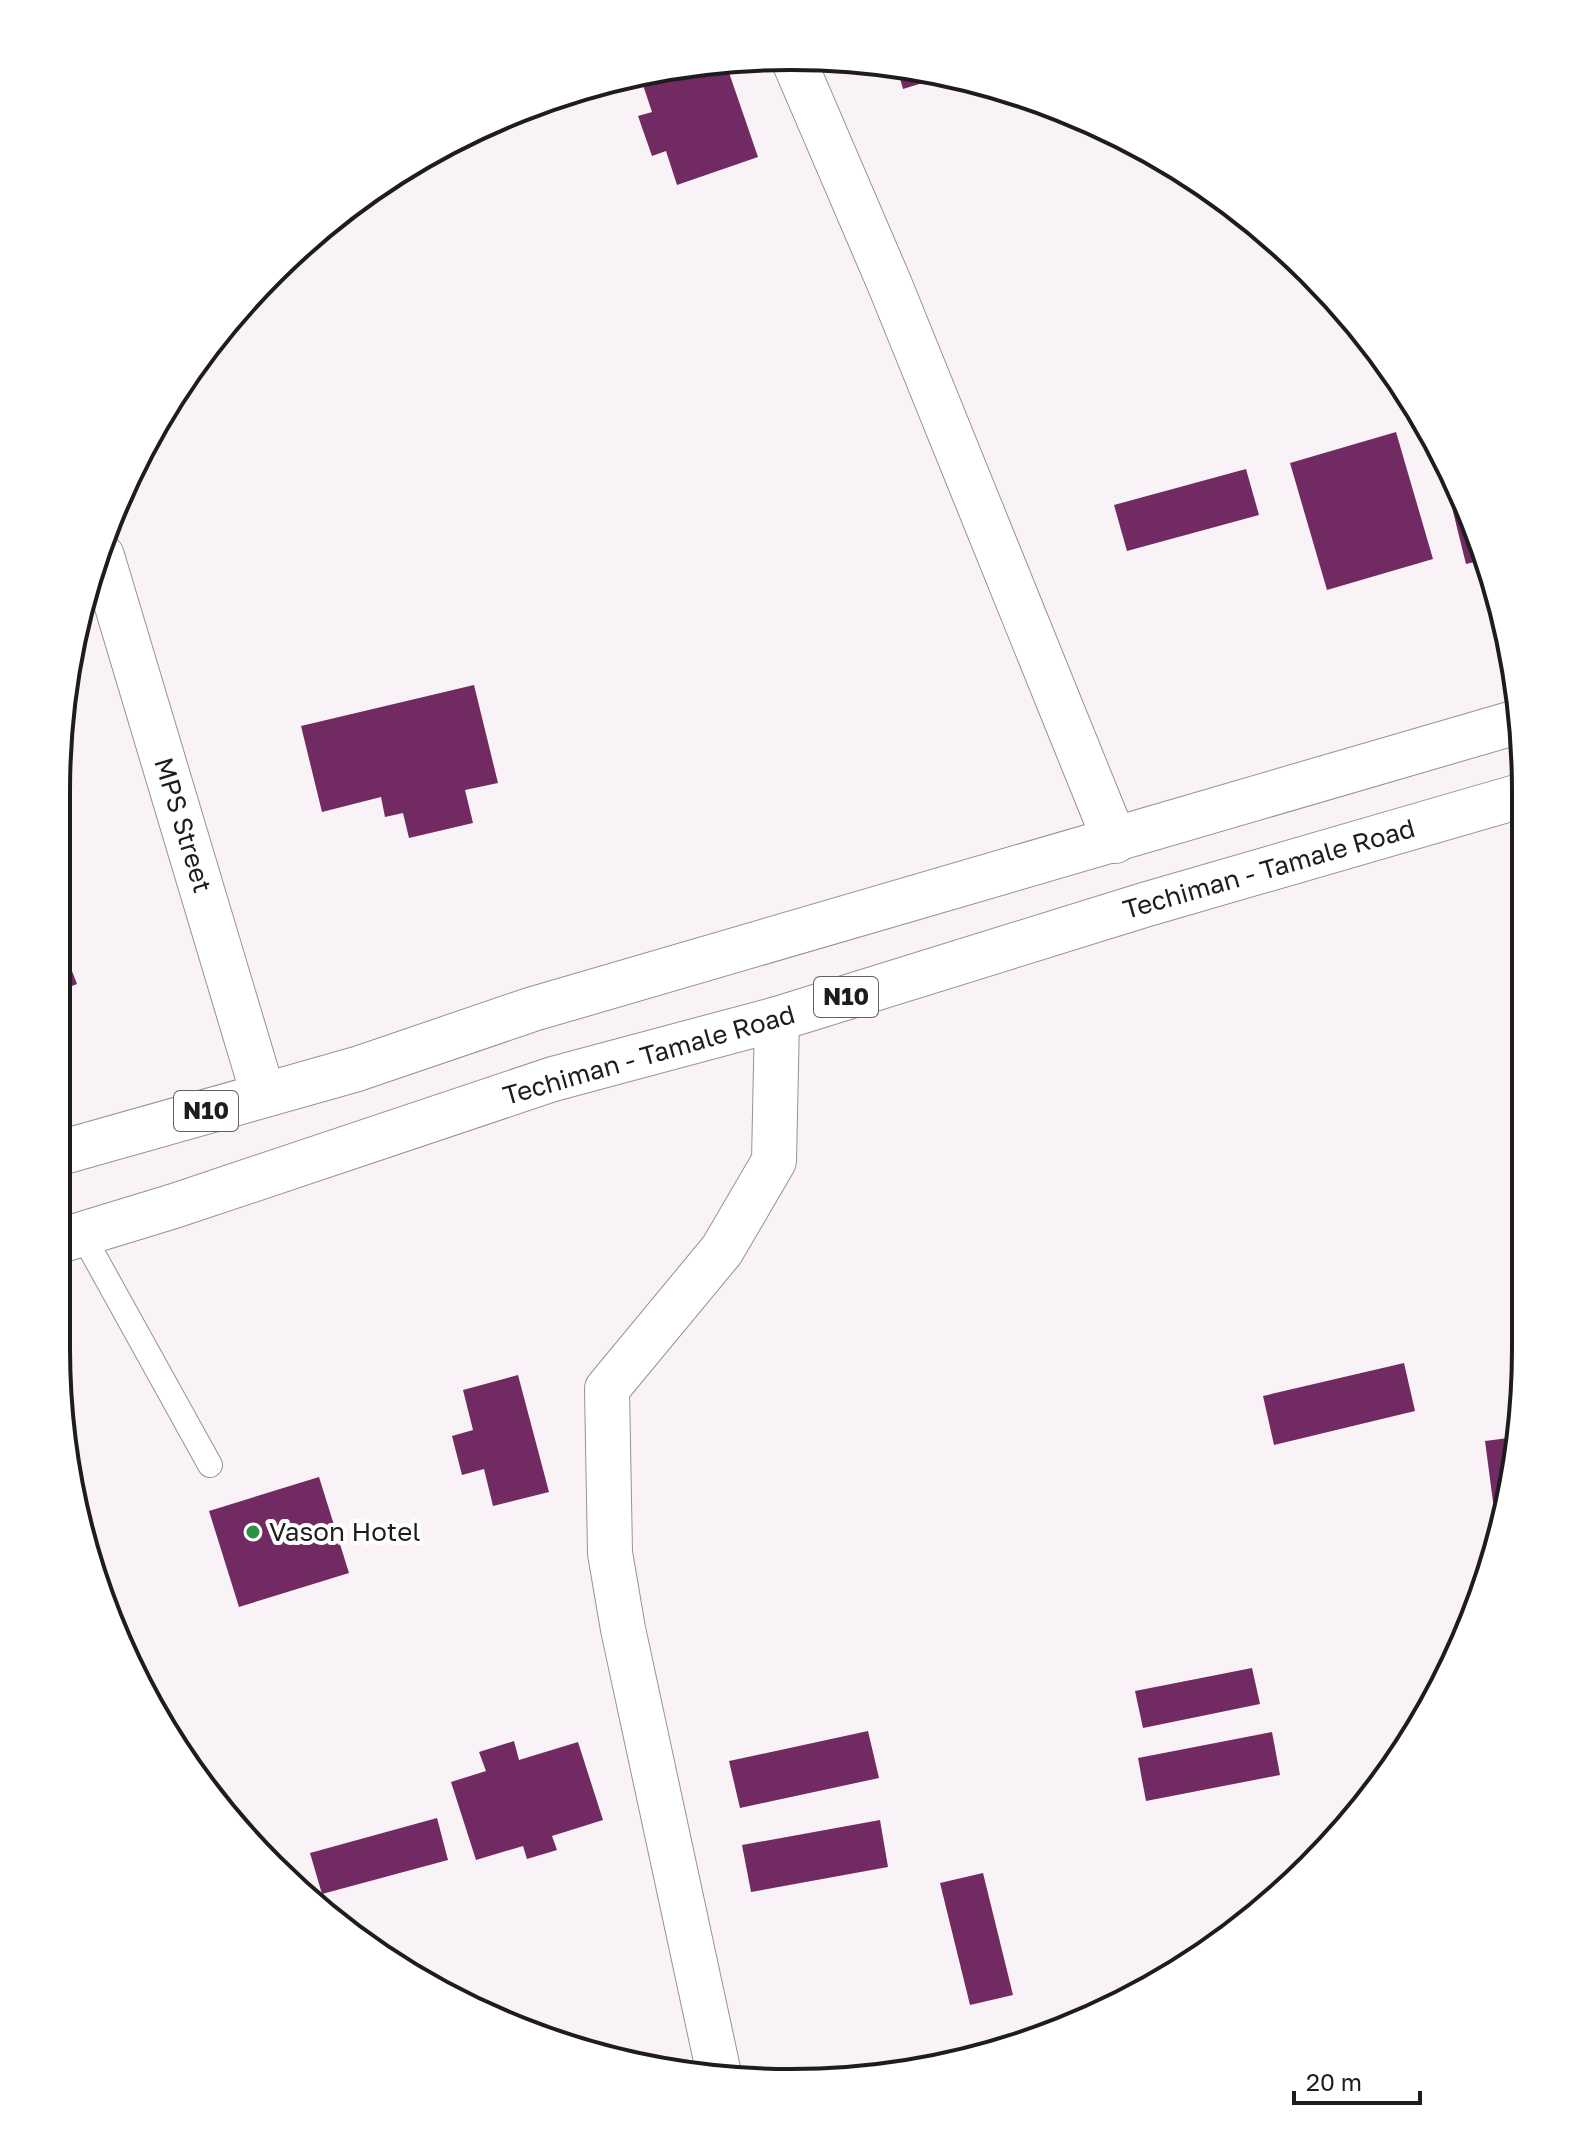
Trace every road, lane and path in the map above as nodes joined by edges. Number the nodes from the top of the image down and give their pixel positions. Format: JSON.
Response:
{"nodes":[{"id":1,"x":798,"y":70,"type":"edge"},
{"id":2,"x":105,"y":568,"type":"edge"},
{"id":3,"x":1508,"y":724,"type":"edge"},
{"id":4,"x":1512,"y":798,"type":"edge"},
{"id":5,"x":1115,"y":841,"type":"junction"},
{"id":6,"x":777,"y":1019,"type":"junction"},
{"id":7,"x":263,"y":1094,"type":"junction"},
{"id":8,"x":70,"y":1150,"type":"edge"},
{"id":9,"x":70,"y":1238,"type":"edge"},
{"id":10,"x":70,"y":1240,"type":"edge"},
{"id":11,"x":210,"y":1465,"type":"dead end"},
{"id":12,"x":717,"y":2065,"type":"edge"}],
"edges":[{"from":1,"to":5,"type":"main road"},
{"from":2,"to":7,"type":"main road","name":"MPS Street"},
{"from":3,"to":5,"type":"main road","number":"N10"},
{"from":4,"to":6,"type":"main road","name":"Techiman - Tamale Road","number":"N10"},
{"from":5,"to":7,"type":"main road","number":"N10"},
{"from":6,"to":9,"type":"main road","name":"Techiman - Tamale Road","number":"N10"},
{"from":6,"to":12,"type":"main road"},
{"from":7,"to":8,"type":"main road","number":"N10"},
{"from":10,"to":11,"type":"lane"}]}
